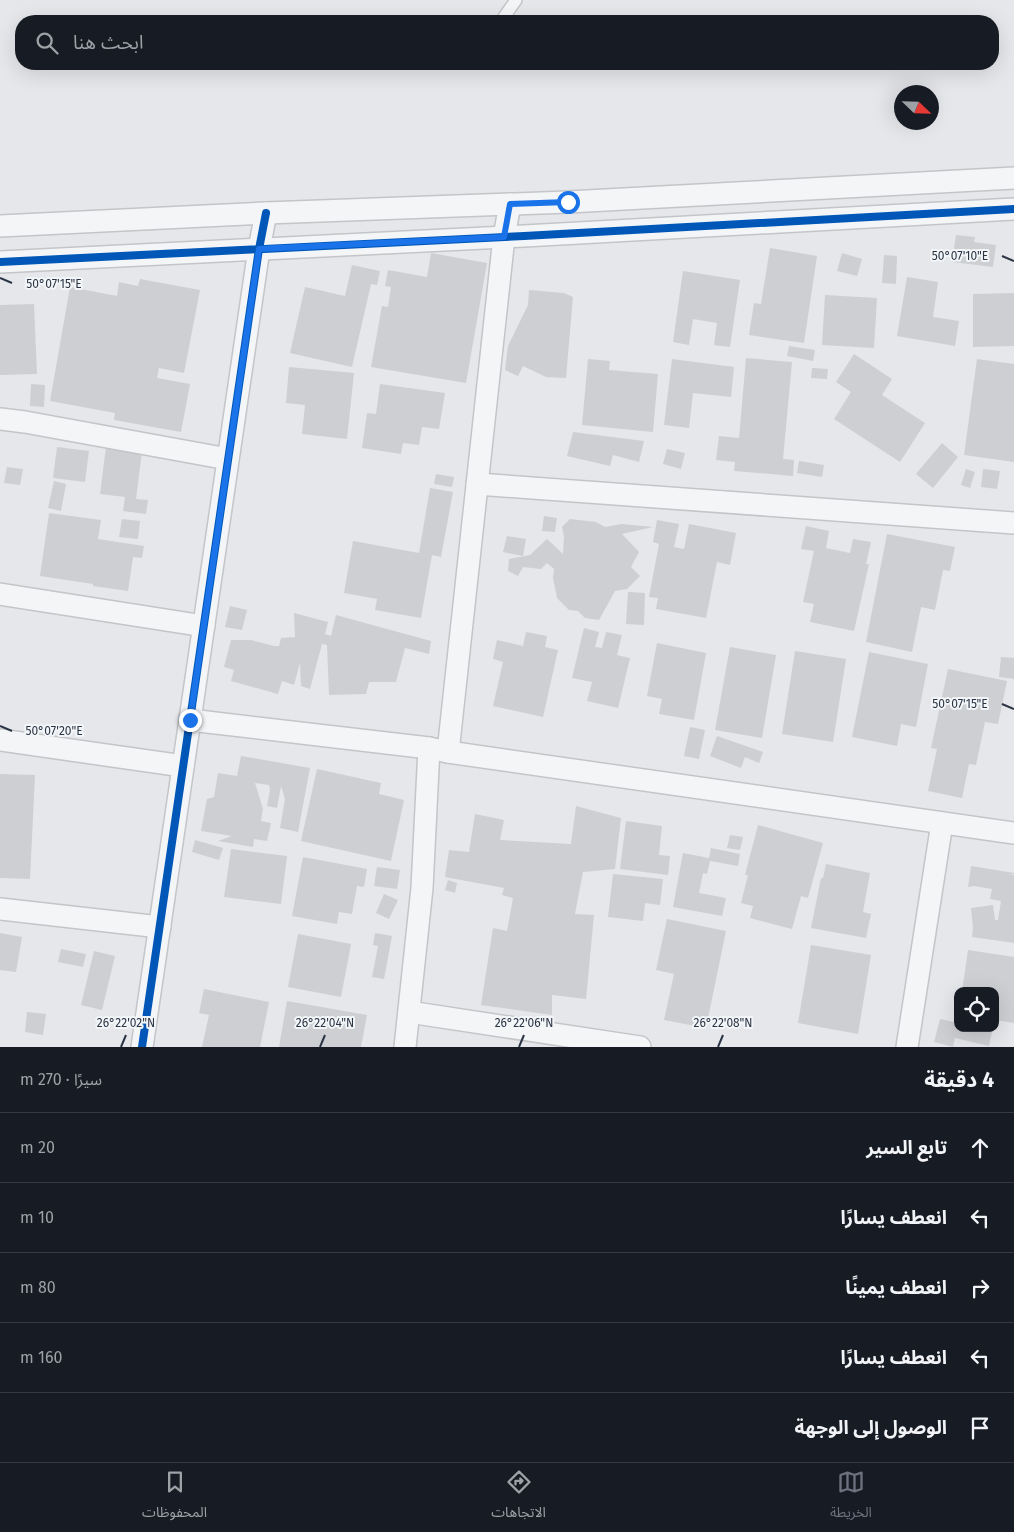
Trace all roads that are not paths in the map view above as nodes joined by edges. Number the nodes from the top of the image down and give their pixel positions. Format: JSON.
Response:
{"nodes":[{"id":1,"x":516,"y":0,"type":"edge"},
{"id":2,"x":505,"y":15,"type":"edge"},
{"id":3,"x":1014,"y":178,"type":"edge"},
{"id":4,"x":510,"y":204,"type":"junction"},
{"id":5,"x":1014,"y":209,"type":"edge"},
{"id":6,"x":266,"y":213,"type":"junction"},
{"id":7,"x":0,"y":226,"type":"edge"},
{"id":8,"x":504,"y":237,"type":"junction"},
{"id":9,"x":259,"y":249,"type":"junction"},
{"id":10,"x":0,"y":262,"type":"edge"},
{"id":11,"x":0,"y":419,"type":"edge"},
{"id":12,"x":228,"y":460,"type":"junction"},
{"id":13,"x":477,"y":484,"type":"junction"},
{"id":14,"x":1014,"y":522,"type":"edge"},
{"id":15,"x":0,"y":594,"type":"edge"},
{"id":16,"x":204,"y":626,"type":"junction"},
{"id":17,"x":190,"y":720,"type":"junction"},
{"id":18,"x":0,"y":740,"type":"edge"},
{"id":19,"x":439,"y":750,"type":"junction"},
{"id":20,"x":183,"y":766,"type":"junction"},
{"id":21,"x":942,"y":823,"type":"junction"},
{"id":22,"x":1013,"y":828,"type":"edge"},
{"id":23,"x":0,"y":909,"type":"edge"},
{"id":24,"x":160,"y":926,"type":"junction"},
{"id":25,"x":409,"y":1012,"type":"junction"},
{"id":26,"x":142,"y":1047,"type":"edge"},
{"id":27,"x":405,"y":1047,"type":"edge"},
{"id":28,"x":640,"y":1047,"type":"edge"},
{"id":29,"x":907,"y":1047,"type":"edge"}],
"edges":[{"from":1,"to":2,"type":"lane"},
{"from":3,"to":4,"type":"street"},
{"from":4,"to":6,"type":"street"},
{"from":4,"to":8,"type":"street"},
{"from":5,"to":8,"type":"street"},
{"from":6,"to":7,"type":"street"},
{"from":6,"to":9,"type":"street"},
{"from":8,"to":9,"type":"street"},
{"from":8,"to":13,"type":"street"},
{"from":9,"to":10,"type":"street"},
{"from":9,"to":12,"type":"street"},
{"from":11,"to":12,"type":"street"},
{"from":12,"to":16,"type":"street"},
{"from":13,"to":14,"type":"street"},
{"from":13,"to":19,"type":"street"},
{"from":15,"to":16,"type":"street"},
{"from":16,"to":17,"type":"street"},
{"from":17,"to":19,"type":"street"},
{"from":17,"to":20,"type":"street"},
{"from":18,"to":20,"type":"street"},
{"from":19,"to":21,"type":"street"},
{"from":19,"to":25,"type":"street"},
{"from":20,"to":24,"type":"street"},
{"from":21,"to":22,"type":"street"},
{"from":21,"to":29,"type":"street"},
{"from":23,"to":24,"type":"street"},
{"from":24,"to":26,"type":"street"},
{"from":25,"to":27,"type":"street"},
{"from":25,"to":28,"type":"street"}]}
